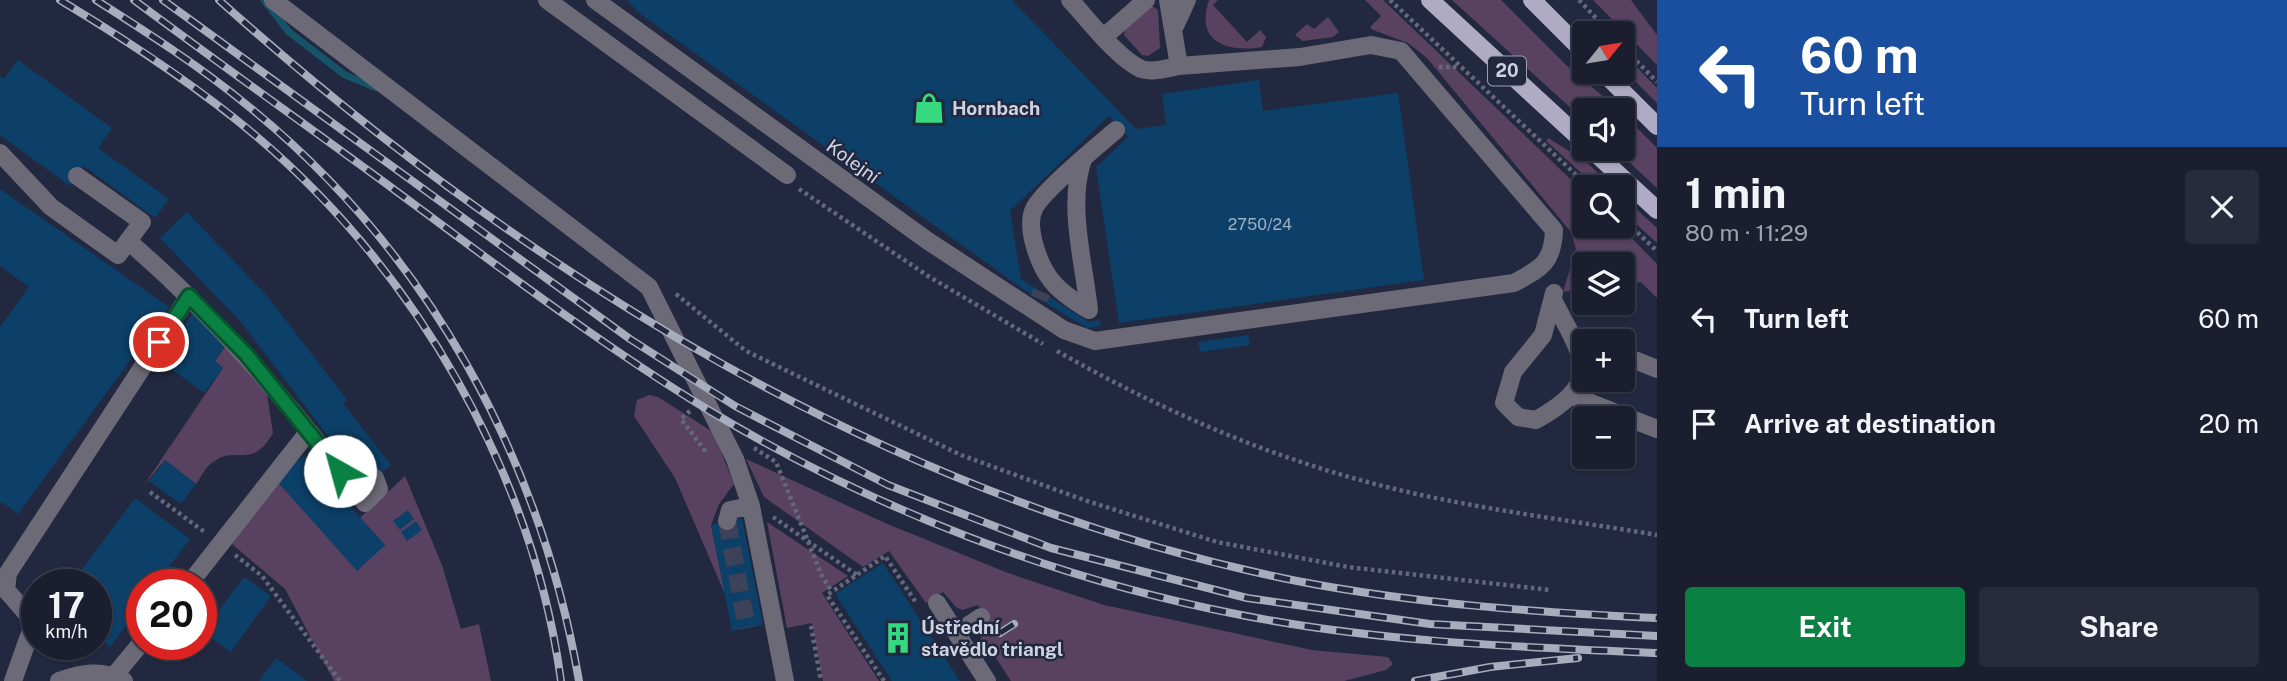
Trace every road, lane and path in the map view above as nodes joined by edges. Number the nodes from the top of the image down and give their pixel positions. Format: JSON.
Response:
{"nodes":[{"id":1,"x":273,"y":0,"type":"edge"},
{"id":2,"x":547,"y":0,"type":"edge"},
{"id":3,"x":595,"y":0,"type":"edge"},
{"id":4,"x":1070,"y":0,"type":"edge"},
{"id":5,"x":1146,"y":0,"type":"edge"},
{"id":6,"x":1168,"y":0,"type":"edge"},
{"id":7,"x":1187,"y":0,"type":"edge"},
{"id":8,"x":1390,"y":0,"type":"edge"},
{"id":9,"x":1430,"y":0,"type":"edge"},
{"id":10,"x":1532,"y":0,"type":"edge"},
{"id":11,"x":1579,"y":0,"type":"edge"},
{"id":12,"x":1599,"y":21,"type":"edge"},
{"id":13,"x":1175,"y":26,"type":"junction"},
{"id":14,"x":1105,"y":36,"type":"junction"},
{"id":15,"x":1572,"y":40,"type":"edge"},
{"id":16,"x":1635,"y":59,"type":"edge"},
{"id":17,"x":1179,"y":66,"type":"junction"},
{"id":18,"x":1657,"y":82,"type":"edge"},
{"id":19,"x":1615,"y":84,"type":"edge"},
{"id":20,"x":1657,"y":126,"type":"edge"},
{"id":21,"x":1116,"y":130,"type":"dead end"},
{"id":22,"x":1572,"y":131,"type":"edge"},
{"id":23,"x":0,"y":153,"type":"edge"},
{"id":24,"x":1083,"y":159,"type":"junction"},
{"id":25,"x":1604,"y":161,"type":"edge"},
{"id":26,"x":787,"y":175,"type":"joint"},
{"id":27,"x":1576,"y":175,"type":"edge"},
{"id":28,"x":77,"y":176,"type":"dead end"},
{"id":29,"x":1657,"y":210,"type":"edge"},
{"id":30,"x":1635,"y":230,"type":"edge"},
{"id":31,"x":128,"y":241,"type":"junction"},
{"id":32,"x":1657,"y":251,"type":"edge"},
{"id":33,"x":640,"y":281,"type":"junction"},
{"id":34,"x":1041,"y":295,"type":"junction"},
{"id":35,"x":189,"y":296,"type":"junction"},
{"id":36,"x":1573,"y":329,"type":"edge"},
{"id":37,"x":1635,"y":360,"type":"edge"},
{"id":38,"x":1657,"y":369,"type":"edge"},
{"id":39,"x":1575,"y":392,"type":"edge"},
{"id":40,"x":1573,"y":396,"type":"junction"},
{"id":41,"x":1657,"y":429,"type":"edge"},
{"id":42,"x":309,"y":431,"type":"junction"},
{"id":43,"x":375,"y":478,"type":"dead end"},
{"id":44,"x":150,"y":492,"type":"dead end"},
{"id":45,"x":751,"y":506,"type":"junction"},
{"id":46,"x":727,"y":521,"type":"dead end"},
{"id":47,"x":1657,"y":535,"type":"edge"},
{"id":48,"x":221,"y":544,"type":"junction"},
{"id":49,"x":201,"y":569,"type":"edge"},
{"id":50,"x":1550,"y":590,"type":"dead end"},
{"id":51,"x":0,"y":597,"type":"edge"},
{"id":52,"x":937,"y":603,"type":"dead end"},
{"id":53,"x":21,"y":607,"type":"edge"},
{"id":54,"x":21,"y":612,"type":"edge"},
{"id":55,"x":981,"y":617,"type":"dead end"},
{"id":56,"x":811,"y":626,"type":"dead end"},
{"id":57,"x":957,"y":633,"type":"junction"},
{"id":58,"x":21,"y":659,"type":"edge"},
{"id":59,"x":130,"y":660,"type":"edge"},
{"id":60,"x":119,"y":678,"type":"edge"},
{"id":61,"x":13,"y":681,"type":"edge"},
{"id":62,"x":59,"y":681,"type":"edge"},
{"id":63,"x":340,"y":681,"type":"edge"},
{"id":64,"x":785,"y":681,"type":"edge"},
{"id":65,"x":821,"y":681,"type":"edge"},
{"id":66,"x":884,"y":681,"type":"edge"},
{"id":67,"x":987,"y":681,"type":"edge"}],
"edges":[{"from":1,"to":33,"type":"lane"},
{"from":2,"to":26,"type":"lane"},
{"from":3,"to":34,"type":"lane","name":"Kolejní"},
{"from":4,"to":14,"type":"lane"},
{"from":5,"to":14,"type":"lane"},
{"from":6,"to":13,"type":"lane"},
{"from":7,"to":13,"type":"lane"},
{"from":8,"to":27,"type":"path"},
{"from":9,"to":22,"type":"main road","number":"20"},
{"from":10,"to":15,"type":"main road"},
{"from":11,"to":12,"type":"path"},
{"from":13,"to":17,"type":"lane"},
{"from":14,"to":17,"type":"lane"},
{"from":16,"to":18,"type":"path"},
{"from":17,"to":34,"type":"lane","name":"Kolejní"},
{"from":19,"to":20,"type":"main road"},
{"from":21,"to":24,"type":"lane"},
{"from":23,"to":31,"type":"lane"},
{"from":24,"to":34,"type":"lane"},
{"from":24,"to":34,"type":"lane"},
{"from":25,"to":29,"type":"main road"},
{"from":26,"to":47,"type":"path"},
{"from":28,"to":31,"type":"lane"},
{"from":30,"to":32,"type":"path"},
{"from":31,"to":35,"type":"lane"},
{"from":33,"to":45,"type":"lane"},
{"from":33,"to":50,"type":"path"},
{"from":35,"to":42,"type":"lane"},
{"from":35,"to":53,"type":"lane"},
{"from":36,"to":40,"type":"lane"},
{"from":37,"to":38,"type":"lane"},
{"from":39,"to":40,"type":"lane"},
{"from":40,"to":41,"type":"lane"},
{"from":42,"to":43,"type":"lane"},
{"from":42,"to":48,"type":"lane"},
{"from":44,"to":48,"type":"path"},
{"from":45,"to":46,"type":"lane"},
{"from":45,"to":64,"type":"lane"},
{"from":45,"to":66,"type":"path"},
{"from":48,"to":49,"type":"lane"},
{"from":48,"to":63,"type":"path"},
{"from":51,"to":54,"type":"lane"},
{"from":52,"to":57,"type":"lane"},
{"from":55,"to":57,"type":"lane"},
{"from":56,"to":65,"type":"path"},
{"from":57,"to":67,"type":"lane"},
{"from":58,"to":61,"type":"lane"},
{"from":59,"to":60,"type":"lane"},
{"from":60,"to":62,"type":"lane"}]}
